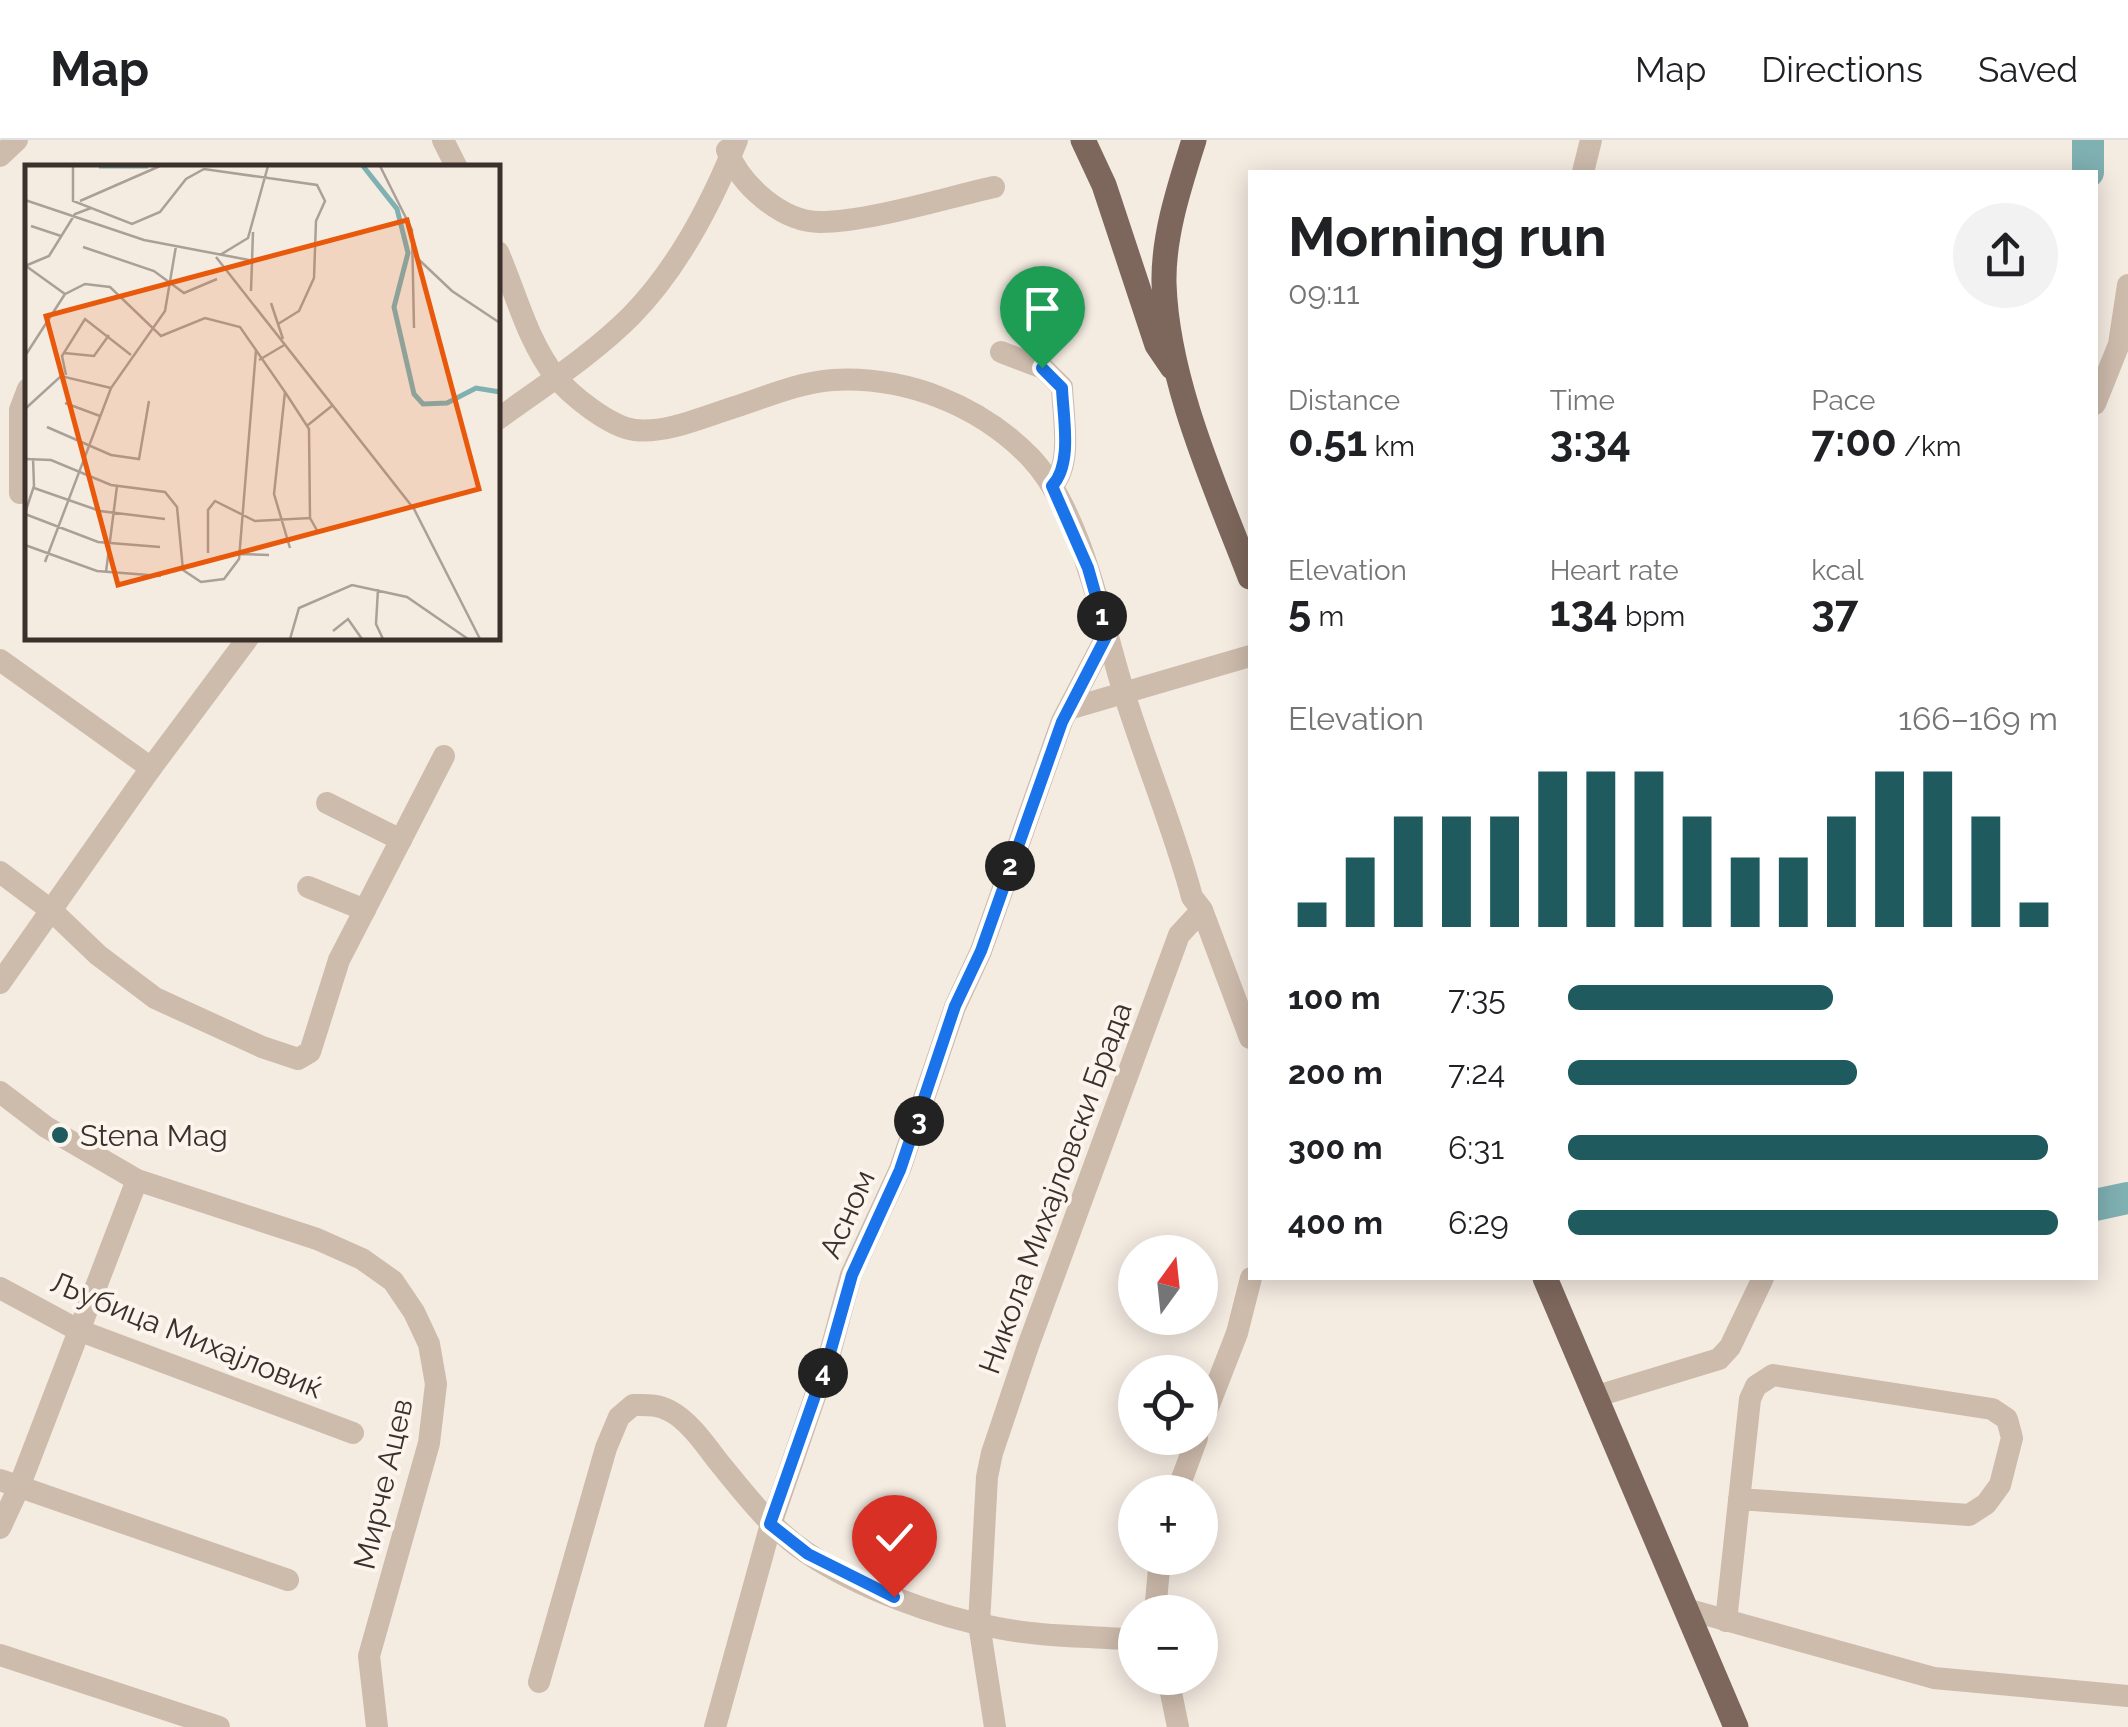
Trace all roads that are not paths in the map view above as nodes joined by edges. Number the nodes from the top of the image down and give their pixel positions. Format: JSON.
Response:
{"nodes":[{"id":1,"x":17,"y":140,"type":"edge"},
{"id":2,"x":443,"y":140,"type":"edge"},
{"id":3,"x":1083,"y":140,"type":"edge"},
{"id":4,"x":1194,"y":140,"type":"edge"},
{"id":5,"x":1591,"y":140,"type":"edge"},
{"id":6,"x":730,"y":146,"type":"edge"},
{"id":7,"x":0,"y":156,"type":"edge"},
{"id":8,"x":456,"y":165,"type":"edge"},
{"id":9,"x":1584,"y":170,"type":"edge"},
{"id":10,"x":994,"y":187,"type":"dead end"},
{"id":11,"x":500,"y":257,"type":"edge"},
{"id":12,"x":2128,"y":285,"type":"edge"},
{"id":13,"x":1001,"y":352,"type":"dead end"},
{"id":14,"x":2123,"y":354,"type":"edge"},
{"id":15,"x":1178,"y":374,"type":"junction"},
{"id":16,"x":555,"y":377,"type":"junction"},
{"id":17,"x":25,"y":397,"type":"edge"},
{"id":18,"x":2098,"y":399,"type":"edge"},
{"id":19,"x":500,"y":418,"type":"edge"},
{"id":20,"x":1052,"y":486,"type":"junction"},
{"id":21,"x":12,"y":494,"type":"edge"},
{"id":22,"x":1248,"y":571,"type":"edge"},
{"id":23,"x":1107,"y":635,"type":"junction"},
{"id":24,"x":247,"y":640,"type":"edge"},
{"id":25,"x":1248,"y":657,"type":"edge"},
{"id":26,"x":0,"y":660,"type":"edge"},
{"id":27,"x":1124,"y":692,"type":"junction"},
{"id":28,"x":1072,"y":708,"type":"junction"},
{"id":29,"x":444,"y":756,"type":"dead end"},
{"id":30,"x":151,"y":768,"type":"junction"},
{"id":31,"x":327,"y":803,"type":"dead end"},
{"id":32,"x":400,"y":840,"type":"junction"},
{"id":33,"x":0,"y":872,"type":"edge"},
{"id":34,"x":308,"y":887,"type":"dead end"},
{"id":35,"x":365,"y":910,"type":"junction"},
{"id":36,"x":1202,"y":910,"type":"junction"},
{"id":37,"x":52,"y":911,"type":"junction"},
{"id":38,"x":0,"y":984,"type":"edge"},
{"id":39,"x":1248,"y":1033,"type":"edge"},
{"id":40,"x":0,"y":1092,"type":"edge"},
{"id":41,"x":137,"y":1180,"type":"junction"},
{"id":42,"x":1250,"y":1280,"type":"edge"},
{"id":43,"x":1546,"y":1280,"type":"edge"},
{"id":44,"x":1762,"y":1280,"type":"edge"},
{"id":45,"x":0,"y":1288,"type":"edge"},
{"id":46,"x":78,"y":1330,"type":"junction"},
{"id":47,"x":1218,"y":1382,"type":"edge"},
{"id":48,"x":1594,"y":1396,"type":"junction"},
{"id":49,"x":353,"y":1433,"type":"dead end"},
{"id":50,"x":10,"y":1484,"type":"edge"},
{"id":51,"x":1739,"y":1499,"type":"junction"},
{"id":52,"x":770,"y":1524,"type":"junction"},
{"id":53,"x":0,"y":1528,"type":"edge"},
{"id":54,"x":288,"y":1580,"type":"dead end"},
{"id":55,"x":1686,"y":1609,"type":"junction"},
{"id":56,"x":1726,"y":1620,"type":"junction"},
{"id":57,"x":979,"y":1624,"type":"junction"},
{"id":58,"x":1118,"y":1639,"type":"edge"},
{"id":59,"x":0,"y":1654,"type":"edge"},
{"id":60,"x":539,"y":1682,"type":"dead end"},
{"id":61,"x":1171,"y":1695,"type":"edge"},
{"id":62,"x":2128,"y":1696,"type":"edge"},
{"id":63,"x":219,"y":1727,"type":"edge"},
{"id":64,"x":377,"y":1727,"type":"edge"},
{"id":65,"x":715,"y":1727,"type":"edge"},
{"id":66,"x":995,"y":1727,"type":"edge"},
{"id":67,"x":1178,"y":1727,"type":"edge"},
{"id":68,"x":1736,"y":1727,"type":"edge"}],
"edges":[{"from":1,"to":7,"type":"street"},
{"from":2,"to":8,"type":"street"},
{"from":3,"to":15,"type":"main road"},
{"from":4,"to":15,"type":"main road"},
{"from":5,"to":9,"type":"street"},
{"from":6,"to":10,"type":"street"},
{"from":6,"to":16,"type":"street"},
{"from":11,"to":16,"type":"street"},
{"from":12,"to":14,"type":"street"},
{"from":13,"to":20,"type":"street"},
{"from":14,"to":18,"type":"street"},
{"from":15,"to":22,"type":"main road"},
{"from":16,"to":19,"type":"street"},
{"from":16,"to":20,"type":"street"},
{"from":17,"to":21,"type":"street"},
{"from":20,"to":23,"type":"street"},
{"from":23,"to":27,"type":"street"},
{"from":23,"to":28,"type":"street","name":"Асном"},
{"from":24,"to":30,"type":"street"},
{"from":25,"to":27,"type":"street"},
{"from":26,"to":30,"type":"street"},
{"from":27,"to":28,"type":"street"},
{"from":27,"to":36,"type":"street"},
{"from":28,"to":52,"type":"street","name":"Асном"},
{"from":29,"to":32,"type":"street"},
{"from":30,"to":37,"type":"street"},
{"from":31,"to":32,"type":"street"},
{"from":32,"to":35,"type":"street"},
{"from":33,"to":37,"type":"street"},
{"from":34,"to":35,"type":"street"},
{"from":35,"to":37,"type":"street"},
{"from":36,"to":39,"type":"street"},
{"from":36,"to":57,"type":"street","name":"Никола Михајловски Брада"},
{"from":37,"to":38,"type":"street"},
{"from":40,"to":41,"type":"street","name":"Мирче Ацев"},
{"from":41,"to":46,"type":"street"},
{"from":41,"to":64,"type":"street","name":"Мирче Ацев"},
{"from":42,"to":47,"type":"street"},
{"from":43,"to":48,"type":"main road"},
{"from":44,"to":48,"type":"street"},
{"from":45,"to":46,"type":"street","name":"Љубица Михајловиќ"},
{"from":46,"to":49,"type":"street","name":"Љубица Михајловиќ"},
{"from":46,"to":50,"type":"street"},
{"from":48,"to":55,"type":"main road"},
{"from":50,"to":53,"type":"street"},
{"from":50,"to":54,"type":"street"},
{"from":51,"to":51,"type":"street"},
{"from":51,"to":56,"type":"street"},
{"from":52,"to":57,"type":"street"},
{"from":52,"to":60,"type":"street"},
{"from":52,"to":65,"type":"street"},
{"from":55,"to":56,"type":"street"},
{"from":55,"to":68,"type":"main road"},
{"from":56,"to":62,"type":"street"},
{"from":57,"to":58,"type":"street"},
{"from":57,"to":66,"type":"street","name":"Никола Михајловски Брада"},
{"from":59,"to":63,"type":"street"},
{"from":61,"to":67,"type":"street"}]}
